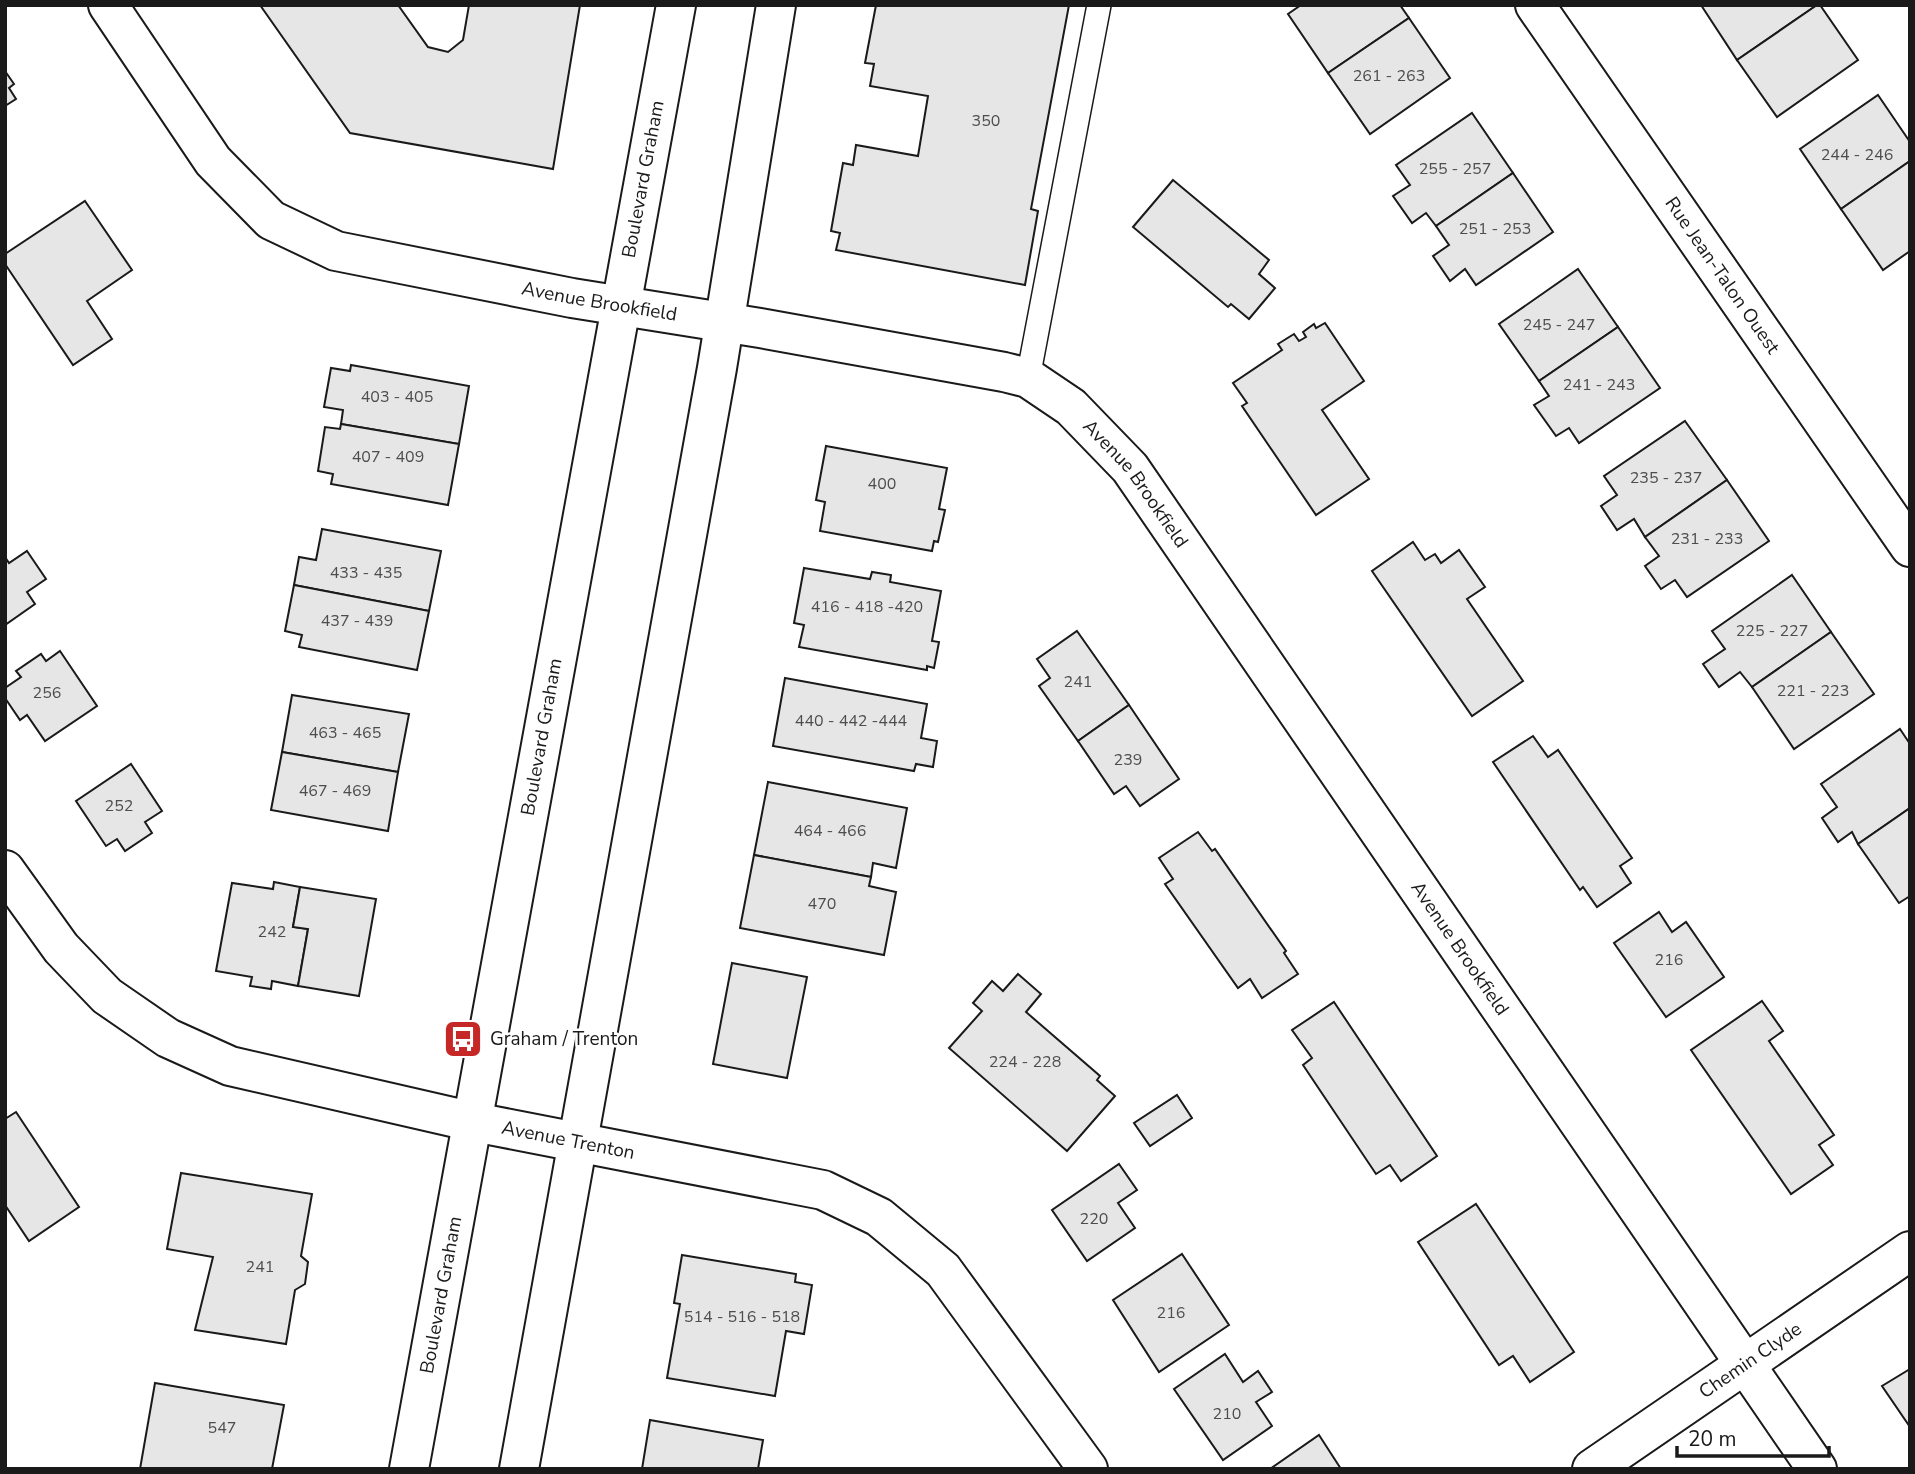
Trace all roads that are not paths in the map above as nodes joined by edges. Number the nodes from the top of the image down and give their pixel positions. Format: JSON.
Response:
{"nodes":[{"id":1,"x":108,"y":5,"type":"edge"},
{"id":2,"x":676,"y":5,"type":"edge"},
{"id":3,"x":776,"y":5,"type":"edge"},
{"id":4,"x":1099,"y":5,"type":"edge"},
{"id":5,"x":1535,"y":5,"type":"edge"},
{"id":6,"x":620,"y":306,"type":"junction"},
{"id":7,"x":724,"y":322,"type":"junction"},
{"id":8,"x":1028,"y":378,"type":"junction"},
{"id":9,"x":1910,"y":547,"type":"edge"},
{"id":10,"x":5,"y":870,"type":"edge"},
{"id":11,"x":474,"y":1122,"type":"junction"},
{"id":12,"x":578,"y":1141,"type":"junction"},
{"id":13,"x":1910,"y":1251,"type":"edge"},
{"id":14,"x":1746,"y":1363,"type":"junction"},
{"id":15,"x":409,"y":1469,"type":"edge"},
{"id":16,"x":519,"y":1469,"type":"edge"},
{"id":17,"x":1088,"y":1469,"type":"edge"},
{"id":18,"x":1592,"y":1469,"type":"edge"},
{"id":19,"x":1817,"y":1469,"type":"edge"}],
"edges":[{"from":1,"to":6,"type":"street","name":"Avenue Brookfield"},
{"from":2,"to":6,"type":"street","name":"Boulevard Graham"},
{"from":3,"to":7,"type":"street"},
{"from":4,"to":8,"type":"lane"},
{"from":5,"to":9,"type":"street","name":"Rue Jean-Talon Ouest"},
{"from":6,"to":7,"type":"street","name":"Avenue Brookfield"},
{"from":6,"to":11,"type":"street","name":"Boulevard Graham"},
{"from":7,"to":8,"type":"street","name":"Avenue Brookfield"},
{"from":7,"to":12,"type":"street"},
{"from":8,"to":14,"type":"street","name":"Avenue Brookfield"},
{"from":10,"to":11,"type":"street","name":"Avenue Trenton"},
{"from":11,"to":12,"type":"street","name":"Avenue Trenton"},
{"from":11,"to":15,"type":"street","name":"Boulevard Graham"},
{"from":12,"to":16,"type":"street"},
{"from":12,"to":17,"type":"street","name":"Avenue Trenton"},
{"from":13,"to":14,"type":"street","name":"Chemin Clyde"},
{"from":14,"to":18,"type":"street","name":"Chemin Clyde"},
{"from":14,"to":19,"type":"street","name":"Avenue Brookfield"}]}
